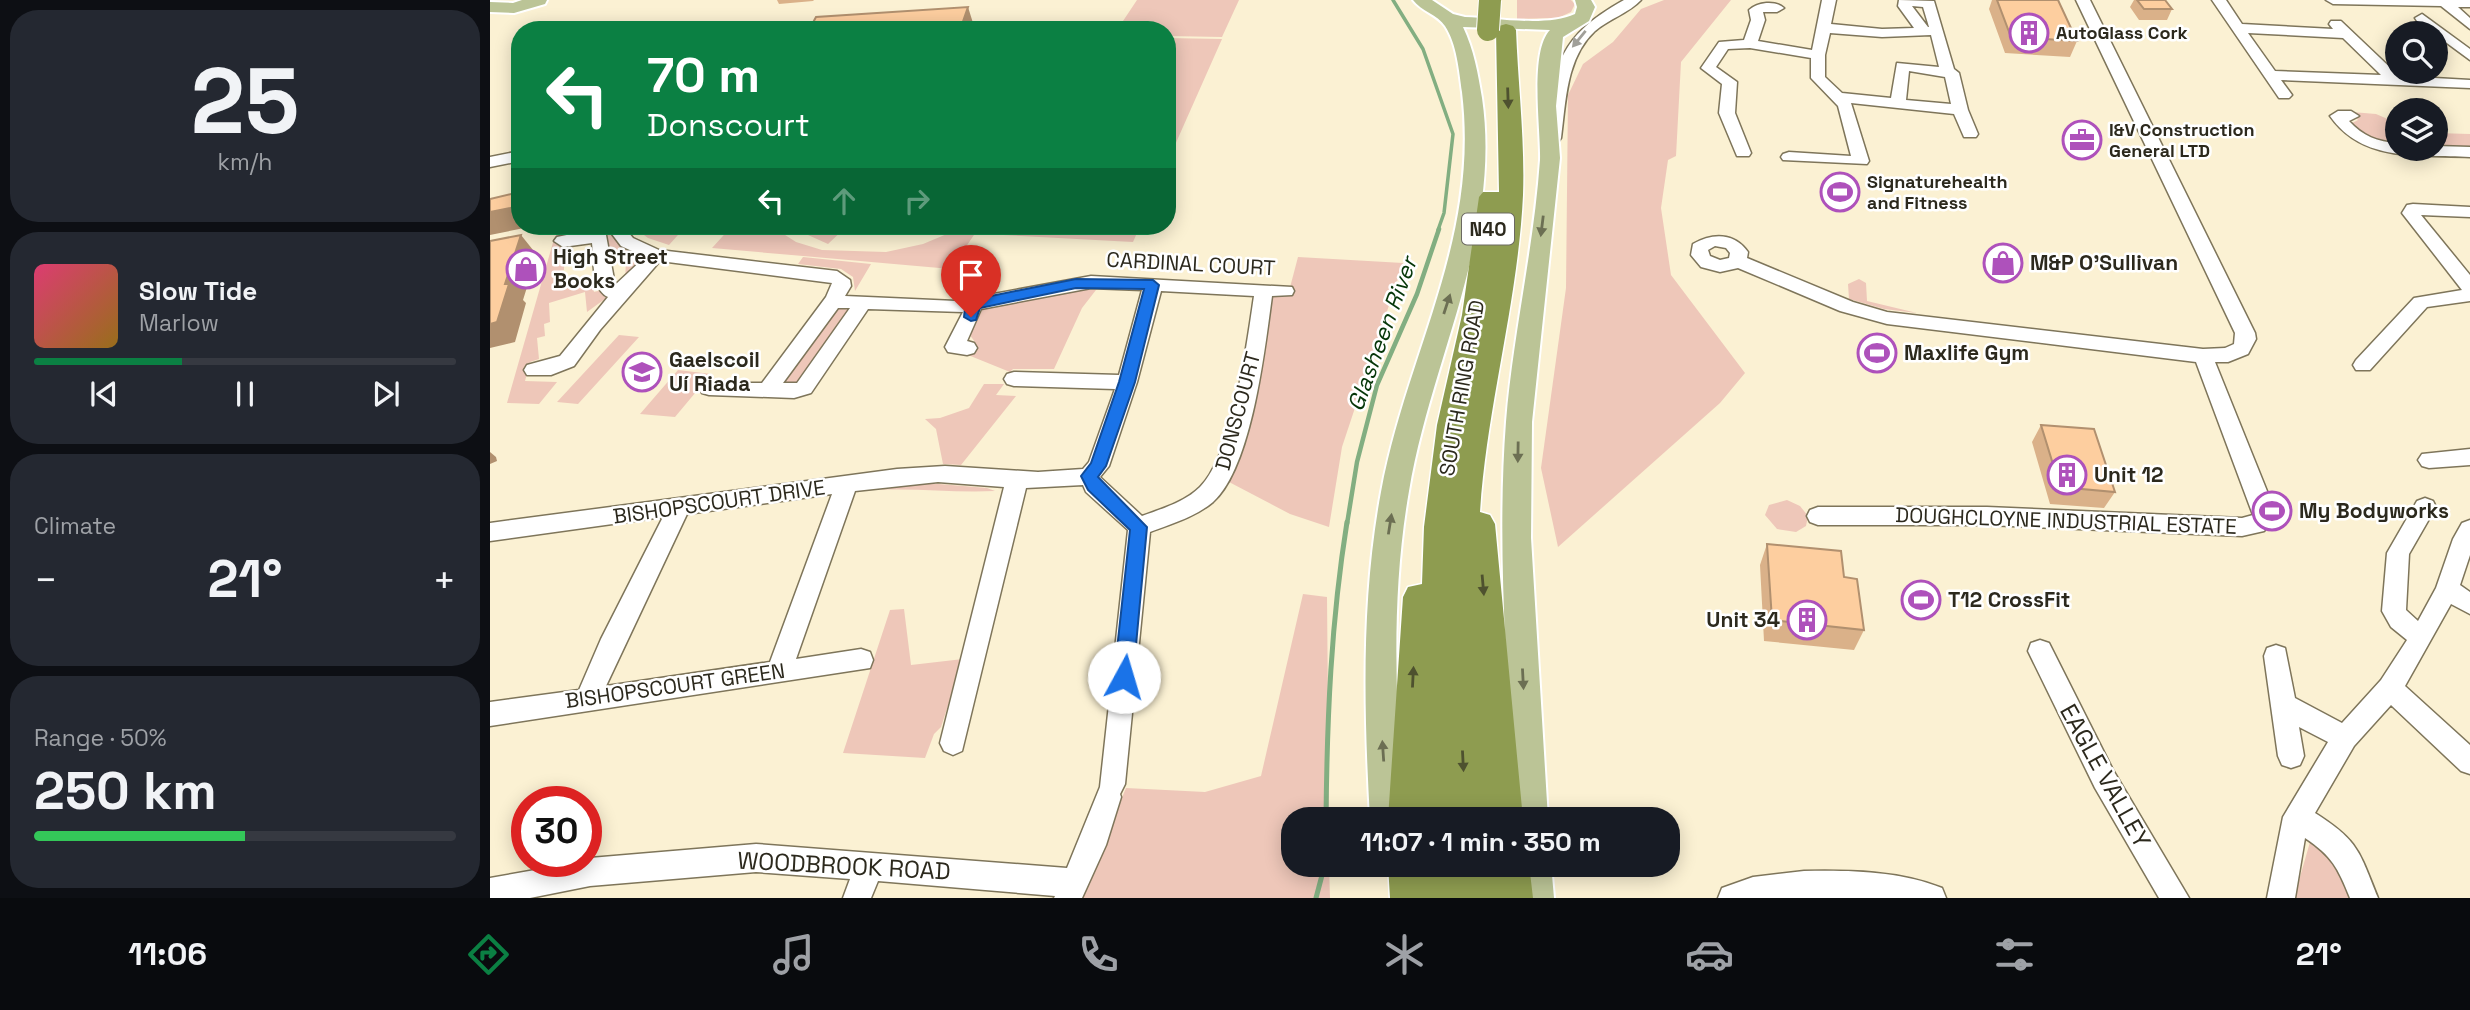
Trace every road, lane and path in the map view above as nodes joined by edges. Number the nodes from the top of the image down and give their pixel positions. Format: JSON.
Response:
{"nodes":[{"id":1,"x":1420,"y":0,"type":"edge"},
{"id":2,"x":1490,"y":0,"type":"edge"},
{"id":3,"x":1506,"y":0,"type":"edge"},
{"id":4,"x":1627,"y":0,"type":"edge"},
{"id":5,"x":1634,"y":0,"type":"edge"},
{"id":6,"x":1829,"y":0,"type":"edge"},
{"id":7,"x":2083,"y":0,"type":"edge"},
{"id":8,"x":2219,"y":0,"type":"edge"},
{"id":9,"x":2333,"y":0,"type":"edge"},
{"id":10,"x":536,"y":1,"type":"edge"},
{"id":11,"x":2445,"y":3,"type":"junction"},
{"id":12,"x":2470,"y":3,"type":"edge"},
{"id":13,"x":490,"y":8,"type":"edge"},
{"id":14,"x":1777,"y":8,"type":"dead end"},
{"id":15,"x":1445,"y":11,"type":"edge"},
{"id":16,"x":1579,"y":13,"type":"edge"},
{"id":17,"x":2334,"y":21,"type":"dead end"},
{"id":18,"x":2470,"y":25,"type":"edge"},
{"id":19,"x":490,"y":26,"type":"edge"},
{"id":20,"x":1825,"y":28,"type":"junction"},
{"id":21,"x":2240,"y":28,"type":"junction"},
{"id":22,"x":1497,"y":30,"type":"junction"},
{"id":23,"x":2344,"y":34,"type":"junction"},
{"id":24,"x":2448,"y":39,"type":"edge"},
{"id":25,"x":1751,"y":44,"type":"junction"},
{"id":26,"x":1818,"y":55,"type":"junction"},
{"id":27,"x":2470,"y":57,"type":"edge"},
{"id":28,"x":1947,"y":68,"type":"dead end"},
{"id":29,"x":2385,"y":72,"type":"edge"},
{"id":30,"x":2271,"y":75,"type":"junction"},
{"id":31,"x":2385,"y":81,"type":"edge"},
{"id":32,"x":2448,"y":83,"type":"edge"},
{"id":33,"x":2470,"y":84,"type":"edge"},
{"id":34,"x":2284,"y":95,"type":"dead end"},
{"id":35,"x":1837,"y":97,"type":"junction"},
{"id":36,"x":1898,"y":103,"type":"junction"},
{"id":37,"x":1960,"y":110,"type":"junction"},
{"id":38,"x":2351,"y":116,"type":"dead end"},
{"id":39,"x":1970,"y":134,"type":"dead end"},
{"id":40,"x":2385,"y":147,"type":"edge"},
{"id":41,"x":2448,"y":151,"type":"edge"},
{"id":42,"x":1744,"y":152,"type":"dead end"},
{"id":43,"x":2470,"y":152,"type":"edge"},
{"id":44,"x":1789,"y":157,"type":"dead end"},
{"id":45,"x":511,"y":158,"type":"edge"},
{"id":46,"x":1550,"y":158,"type":"junction"},
{"id":47,"x":490,"y":162,"type":"edge"},
{"id":48,"x":2470,"y":212,"type":"edge"},
{"id":49,"x":621,"y":235,"type":"edge"},
{"id":50,"x":563,"y":241,"type":"dead end"},
{"id":51,"x":656,"y":255,"type":"junction"},
{"id":52,"x":1738,"y":261,"type":"dead end"},
{"id":53,"x":1153,"y":285,"type":"junction"},
{"id":54,"x":2470,"y":287,"type":"edge"},
{"id":55,"x":1275,"y":290,"type":"joint"},
{"id":56,"x":621,"y":292,"type":"junction"},
{"id":57,"x":2470,"y":295,"type":"edge"},
{"id":58,"x":833,"y":301,"type":"junction"},
{"id":59,"x":863,"y":303,"type":"junction"},
{"id":60,"x":971,"y":305,"type":"junction"},
{"id":61,"x":961,"y":347,"type":"dead end"},
{"id":62,"x":2203,"y":355,"type":"junction"},
{"id":63,"x":2363,"y":365,"type":"dead end"},
{"id":64,"x":534,"y":370,"type":"dead end"},
{"id":65,"x":1014,"y":379,"type":"dead end"},
{"id":66,"x":1127,"y":382,"type":"junction"},
{"id":67,"x":709,"y":388,"type":"dead end"},
{"id":68,"x":768,"y":389,"type":"junction"},
{"id":69,"x":1479,"y":394,"type":"junction"},
{"id":70,"x":1452,"y":425,"type":"junction"},
{"id":71,"x":2470,"y":457,"type":"edge"},
{"id":72,"x":2429,"y":460,"type":"dead end"},
{"id":73,"x":1089,"y":476,"type":"junction"},
{"id":74,"x":1017,"y":479,"type":"junction"},
{"id":75,"x":846,"y":485,"type":"junction"},
{"id":76,"x":2425,"y":507,"type":"dead end"},
{"id":77,"x":679,"y":508,"type":"junction"},
{"id":78,"x":1818,"y":516,"type":"dead end"},
{"id":79,"x":1139,"y":527,"type":"junction"},
{"id":80,"x":2470,"y":529,"type":"edge"},
{"id":81,"x":490,"y":532,"type":"edge"},
{"id":82,"x":2447,"y":589,"type":"junction"},
{"id":83,"x":2470,"y":604,"type":"edge"},
{"id":84,"x":2422,"y":637,"type":"junction"},
{"id":85,"x":2040,"y":651,"type":"dead end"},
{"id":86,"x":2276,"y":656,"type":"dead end"},
{"id":87,"x":860,"y":660,"type":"dead end"},
{"id":88,"x":779,"y":671,"type":"junction"},
{"id":89,"x":2390,"y":688,"type":"junction"},
{"id":90,"x":588,"y":698,"type":"junction"},
{"id":91,"x":2283,"y":705,"type":"junction"},
{"id":92,"x":490,"y":714,"type":"edge"},
{"id":93,"x":2345,"y":738,"type":"junction"},
{"id":94,"x":953,"y":743,"type":"dead end"},
{"id":95,"x":2291,"y":756,"type":"dead end"},
{"id":96,"x":2470,"y":762,"type":"edge"},
{"id":97,"x":1386,"y":807,"type":"edge"},
{"id":98,"x":1408,"y":807,"type":"edge"},
{"id":99,"x":1438,"y":807,"type":"edge"},
{"id":100,"x":1467,"y":807,"type":"edge"},
{"id":101,"x":1503,"y":807,"type":"edge"},
{"id":102,"x":1530,"y":807,"type":"edge"},
{"id":103,"x":2297,"y":817,"type":"junction"},
{"id":104,"x":870,"y":865,"type":"junction"},
{"id":105,"x":1394,"y":877,"type":"edge"},
{"id":106,"x":1409,"y":877,"type":"edge"},
{"id":107,"x":1442,"y":877,"type":"edge"},
{"id":108,"x":1472,"y":877,"type":"edge"},
{"id":109,"x":1511,"y":877,"type":"edge"},
{"id":110,"x":1535,"y":877,"type":"edge"},
{"id":111,"x":1071,"y":891,"type":"edge"},
{"id":112,"x":490,"y":892,"type":"edge"},
{"id":113,"x":857,"y":898,"type":"edge"},
{"id":114,"x":1396,"y":898,"type":"edge"},
{"id":115,"x":1410,"y":898,"type":"edge"},
{"id":116,"x":1443,"y":898,"type":"edge"},
{"id":117,"x":1474,"y":898,"type":"edge"},
{"id":118,"x":1513,"y":898,"type":"edge"},
{"id":119,"x":1536,"y":898,"type":"edge"},
{"id":120,"x":1732,"y":898,"type":"edge"},
{"id":121,"x":1932,"y":898,"type":"edge"},
{"id":122,"x":2175,"y":898,"type":"edge"},
{"id":123,"x":2281,"y":898,"type":"edge"},
{"id":124,"x":2364,"y":898,"type":"edge"}],
"edges":[{"from":1,"to":15,"type":"main road"},
{"from":2,"to":22,"type":"highway","name":"SOUTH RING ROAD","number":"N40","bridge":true},
{"from":3,"to":22,"type":"highway","name":"SOUTH RING ROAD","number":"N40"},
{"from":4,"to":16,"type":"street"},
{"from":5,"to":46,"type":"street","one_way":true},
{"from":6,"to":20,"type":"street"},
{"from":7,"to":62,"type":"street"},
{"from":8,"to":21,"type":"street"},
{"from":9,"to":11,"type":"street"},
{"from":10,"to":13,"type":"main road"},
{"from":10,"to":19,"type":"main road"},
{"from":11,"to":12,"type":"street"},
{"from":11,"to":18,"type":"street"},
{"from":14,"to":25,"type":"street"},
{"from":15,"to":16,"type":"main road"},
{"from":97,"to":15,"type":"main road","one_way":true},
{"from":16,"to":46,"type":"main road"},
{"from":17,"to":23,"type":"street"},
{"from":20,"to":26,"type":"street"},
{"from":20,"to":28,"type":"street"},
{"from":21,"to":23,"type":"street"},
{"from":21,"to":30,"type":"street"},
{"from":22,"to":69,"type":"highway","name":"SOUTH RING ROAD","number":"N40","one_way":true},
{"from":22,"to":70,"type":"highway","name":"SOUTH RING ROAD","number":"N40"},
{"from":23,"to":29,"type":"street"},
{"from":24,"to":27,"type":"street"},
{"from":25,"to":26,"type":"street"},
{"from":25,"to":42,"type":"street"},
{"from":26,"to":35,"type":"street"},
{"from":30,"to":31,"type":"street"},
{"from":30,"to":34,"type":"street"},
{"from":32,"to":33,"type":"street"},
{"from":35,"to":36,"type":"street"},
{"from":35,"to":44,"type":"street"},
{"from":36,"to":37,"type":"street"},
{"from":36,"to":37,"type":"street"},
{"from":37,"to":39,"type":"street"},
{"from":38,"to":40,"type":"street"},
{"from":41,"to":43,"type":"street"},
{"from":45,"to":47,"type":"street"},
{"from":46,"to":102,"type":"main road","one_way":true},
{"from":48,"to":54,"type":"street"},
{"from":49,"to":51,"type":"street"},
{"from":50,"to":56,"type":"street"},
{"from":51,"to":56,"type":"street"},
{"from":51,"to":58,"type":"street"},
{"from":52,"to":62,"type":"street"},
{"from":53,"to":55,"type":"street","name":"CARDINAL COURT"},
{"from":53,"to":60,"type":"street","name":"CARDINAL COURT"},
{"from":53,"to":66,"type":"street"},
{"from":55,"to":79,"type":"street","name":"DONSCOURT"},
{"from":56,"to":64,"type":"street"},
{"from":57,"to":63,"type":"street"},
{"from":58,"to":59,"type":"street","name":"CARDINAL COURT"},
{"from":58,"to":68,"type":"street"},
{"from":59,"to":60,"type":"street","name":"CARDINAL COURT"},
{"from":59,"to":68,"type":"street"},
{"from":60,"to":61,"type":"street"},
{"from":62,"to":78,"type":"street","name":"DOUGHCLOYNE INDUSTRIAL ESTATE"},
{"from":65,"to":66,"type":"street"},
{"from":66,"to":73,"type":"street"},
{"from":67,"to":68,"type":"street"},
{"from":69,"to":100,"type":"highway","name":"SOUTH RING ROAD","number":"N40","one_way":true},
{"from":69,"to":101,"type":"highway","one_way":true},
{"from":98,"to":70,"type":"highway","one_way":true},
{"from":70,"to":99,"type":"highway","name":"SOUTH RING ROAD","number":"N40"},
{"from":71,"to":72,"type":"street"},
{"from":73,"to":74,"type":"street"},
{"from":73,"to":79,"type":"street"},
{"from":74,"to":75,"type":"street","name":"BISHOPSCOURT DRIVE"},
{"from":74,"to":94,"type":"street"},
{"from":75,"to":77,"type":"street","name":"BISHOPSCOURT DRIVE"},
{"from":75,"to":88,"type":"street"},
{"from":76,"to":84,"type":"street"},
{"from":77,"to":81,"type":"street","name":"BISHOPSCOURT DRIVE"},
{"from":77,"to":90,"type":"street"},
{"from":79,"to":111,"type":"street"},
{"from":80,"to":82,"type":"street"},
{"from":82,"to":83,"type":"street"},
{"from":82,"to":84,"type":"street"},
{"from":84,"to":89,"type":"street"},
{"from":85,"to":122,"type":"street","name":"EAGLE VALLEY"},
{"from":86,"to":91,"type":"street"},
{"from":87,"to":88,"type":"street","name":"BISHOPSCOURT GREEN"},
{"from":88,"to":90,"type":"street","name":"BISHOPSCOURT GREEN"},
{"from":89,"to":93,"type":"street"},
{"from":89,"to":96,"type":"street"},
{"from":90,"to":92,"type":"street","name":"BISHOPSCOURT GREEN"},
{"from":91,"to":93,"type":"street"},
{"from":91,"to":95,"type":"street"},
{"from":93,"to":103,"type":"street"},
{"from":103,"to":123,"type":"street"},
{"from":103,"to":124,"type":"street"},
{"from":104,"to":111,"type":"street","name":"WOODBROOK ROAD"},
{"from":104,"to":112,"type":"street","name":"WOODBROOK ROAD"},
{"from":104,"to":113,"type":"street"},
{"from":105,"to":114,"type":"main road"},
{"from":106,"to":115,"type":"highway"},
{"from":107,"to":116,"type":"highway"},
{"from":108,"to":117,"type":"highway"},
{"from":109,"to":118,"type":"highway"},
{"from":110,"to":119,"type":"main road"},
{"from":120,"to":121,"type":"street"}]}
